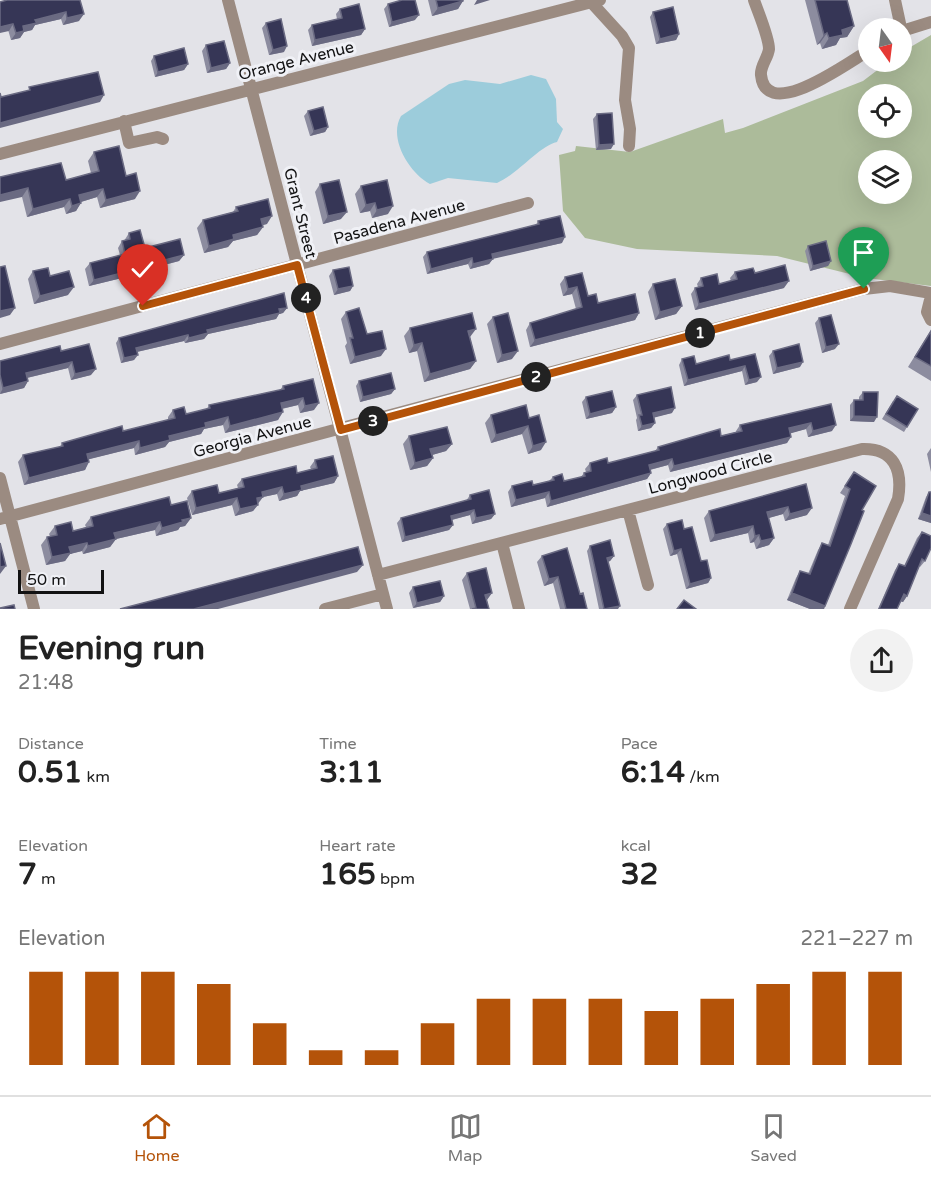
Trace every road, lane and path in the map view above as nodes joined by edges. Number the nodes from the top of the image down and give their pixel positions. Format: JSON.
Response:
{"nodes":[{"id":1,"x":228,"y":0,"type":"edge"},
{"id":2,"x":754,"y":0,"type":"edge"},
{"id":3,"x":895,"y":0,"type":"edge"},
{"id":4,"x":596,"y":1,"type":"edge"},
{"id":5,"x":568,"y":4,"type":"edge"},
{"id":6,"x":899,"y":18,"type":"edge"},
{"id":7,"x":931,"y":22,"type":"edge"},
{"id":8,"x":912,"y":27,"type":"edge"},
{"id":9,"x":858,"y":57,"type":"edge"},
{"id":10,"x":252,"y":88,"type":"junction"},
{"id":11,"x":124,"y":122,"type":"junction"},
{"id":12,"x":162,"y":139,"type":"dead end"},
{"id":13,"x":629,"y":146,"type":"dead end"},
{"id":14,"x":0,"y":154,"type":"edge"},
{"id":15,"x":528,"y":203,"type":"dead end"},
{"id":16,"x":297,"y":265,"type":"junction"},
{"id":17,"x":931,"y":295,"type":"edge"},
{"id":18,"x":931,"y":320,"type":"edge"},
{"id":19,"x":0,"y":344,"type":"edge"},
{"id":20,"x":341,"y":430,"type":"junction"},
{"id":21,"x":0,"y":478,"type":"edge"},
{"id":22,"x":628,"y":510,"type":"junction"},
{"id":23,"x":5,"y":518,"type":"edge"},
{"id":24,"x":502,"y":543,"type":"junction"},
{"id":25,"x":378,"y":575,"type":"junction"},
{"id":26,"x":648,"y":585,"type":"dead end"},
{"id":27,"x":382,"y":594,"type":"junction"},
{"id":28,"x":34,"y":609,"type":"edge"},
{"id":29,"x":325,"y":609,"type":"edge"},
{"id":30,"x":387,"y":609,"type":"edge"},
{"id":31,"x":519,"y":609,"type":"edge"},
{"id":32,"x":849,"y":609,"type":"edge"}],
"edges":[{"from":1,"to":10,"type":"street","name":"Grant Street"},
{"from":2,"to":9,"type":"street"},
{"from":3,"to":6,"type":"street"},
{"from":4,"to":5,"type":"street","name":"Orange Avenue"},
{"from":4,"to":13,"type":"street"},
{"from":5,"to":10,"type":"street","name":"Orange Avenue"},
{"from":7,"to":8,"type":"street"},
{"from":10,"to":11,"type":"street","name":"Orange Avenue"},
{"from":10,"to":16,"type":"street","name":"Grant Street"},
{"from":11,"to":12,"type":"street"},
{"from":11,"to":14,"type":"street","name":"Orange Avenue"},
{"from":15,"to":16,"type":"street","name":"Pasadena Avenue"},
{"from":16,"to":19,"type":"street","name":"Pasadena Avenue"},
{"from":16,"to":20,"type":"street","name":"Grant Street"},
{"from":17,"to":18,"type":"street"},
{"from":17,"to":20,"type":"street","name":"Georgia Avenue"},
{"from":20,"to":23,"type":"street","name":"Georgia Avenue"},
{"from":20,"to":25,"type":"street","name":"Grant Street"},
{"from":21,"to":23,"type":"street"},
{"from":22,"to":24,"type":"street","name":"Longwood Circle"},
{"from":22,"to":26,"type":"street"},
{"from":22,"to":32,"type":"street","name":"Longwood Circle"},
{"from":23,"to":28,"type":"street"},
{"from":24,"to":25,"type":"street","name":"Longwood Circle"},
{"from":24,"to":31,"type":"street"},
{"from":25,"to":27,"type":"street","name":"Grant Street"},
{"from":27,"to":29,"type":"street"},
{"from":27,"to":30,"type":"street","name":"Grant Street"}]}
